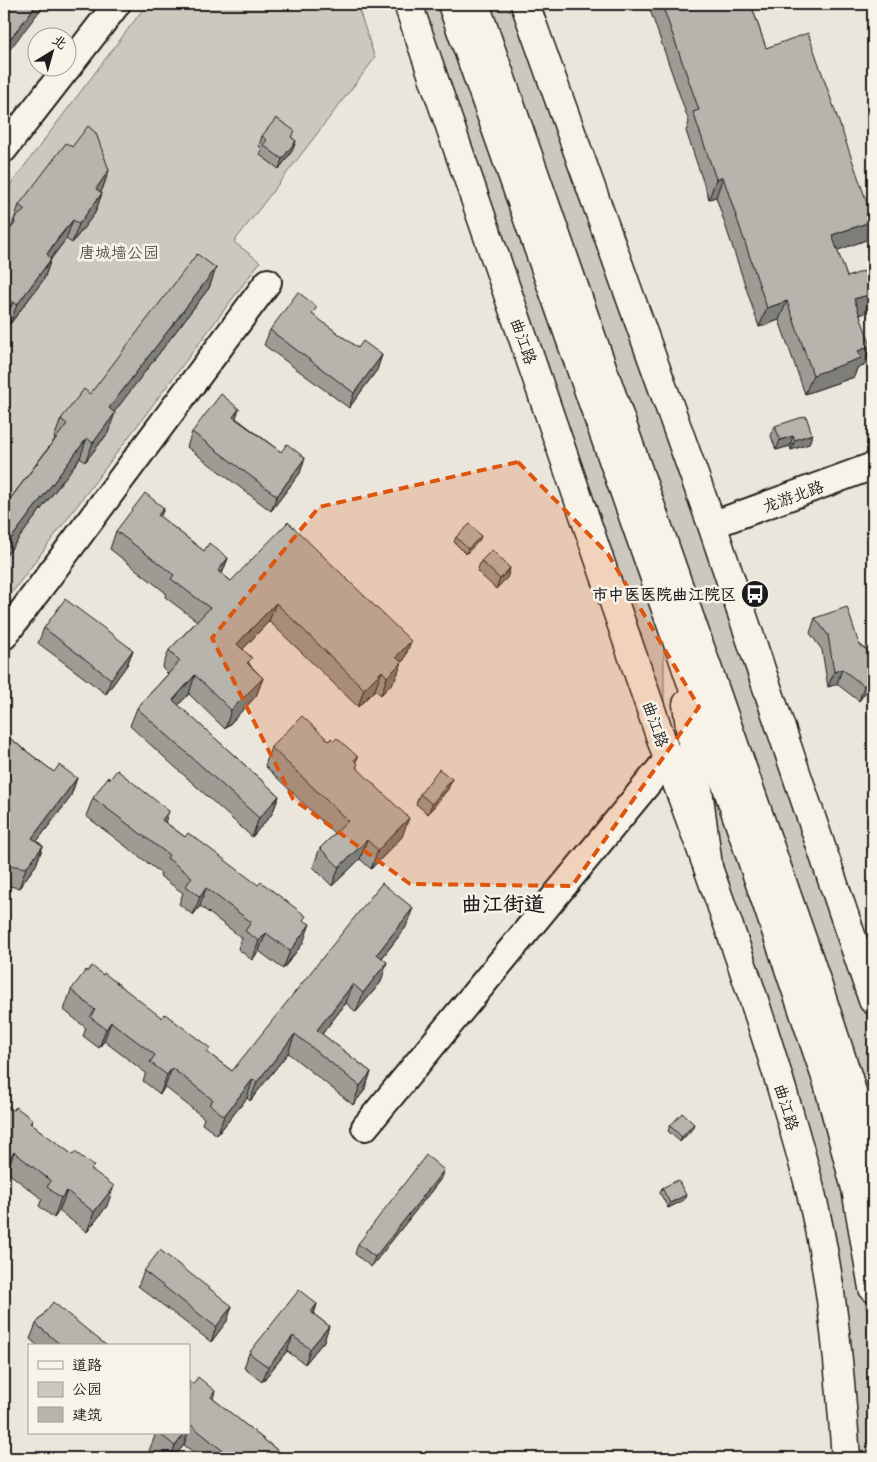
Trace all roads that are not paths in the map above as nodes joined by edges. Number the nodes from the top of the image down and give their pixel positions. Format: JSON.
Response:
{"nodes":[{"id":1,"x":117,"y":4,"type":"edge"},
{"id":2,"x":408,"y":4,"type":"edge"},
{"id":3,"x":452,"y":4,"type":"edge"},
{"id":4,"x":475,"y":4,"type":"edge"},
{"id":5,"x":525,"y":4,"type":"edge"},
{"id":6,"x":78,"y":53,"type":"edge"},
{"id":7,"x":59,"y":78,"type":"edge"},
{"id":8,"x":4,"y":149,"type":"edge"},
{"id":9,"x":268,"y":282,"type":"dead end"},
{"id":10,"x":873,"y":466,"type":"edge"},
{"id":11,"x":712,"y":525,"type":"junction"},
{"id":12,"x":4,"y":636,"type":"edge"},
{"id":13,"x":679,"y":646,"type":"junction"},
{"id":14,"x":668,"y":760,"type":"junction"},
{"id":15,"x":708,"y":866,"type":"junction"},
{"id":16,"x":873,"y":1000,"type":"edge"},
{"id":17,"x":365,"y":1127,"type":"dead end"},
{"id":18,"x":873,"y":1168,"type":"edge"},
{"id":19,"x":873,"y":1288,"type":"edge"},
{"id":20,"x":846,"y":1458,"type":"edge"}],
"edges":[{"from":1,"to":6,"type":"street"},
{"from":2,"to":14,"type":"main road","name":"曲江路"},
{"from":3,"to":13,"type":"main road"},
{"from":4,"to":18,"type":"main road"},
{"from":5,"to":11,"type":"main road"},
{"from":7,"to":8,"type":"street"},
{"from":9,"to":12,"type":"street"},
{"from":10,"to":11,"type":"street","name":"龙游北路"},
{"from":11,"to":16,"type":"main road"},
{"from":13,"to":15,"type":"main road"},
{"from":13,"to":19,"type":"main road"},
{"from":14,"to":15,"type":"main road","name":"曲江路"},
{"from":14,"to":17,"type":"street"},
{"from":15,"to":20,"type":"main road","name":"曲江路"}]}
